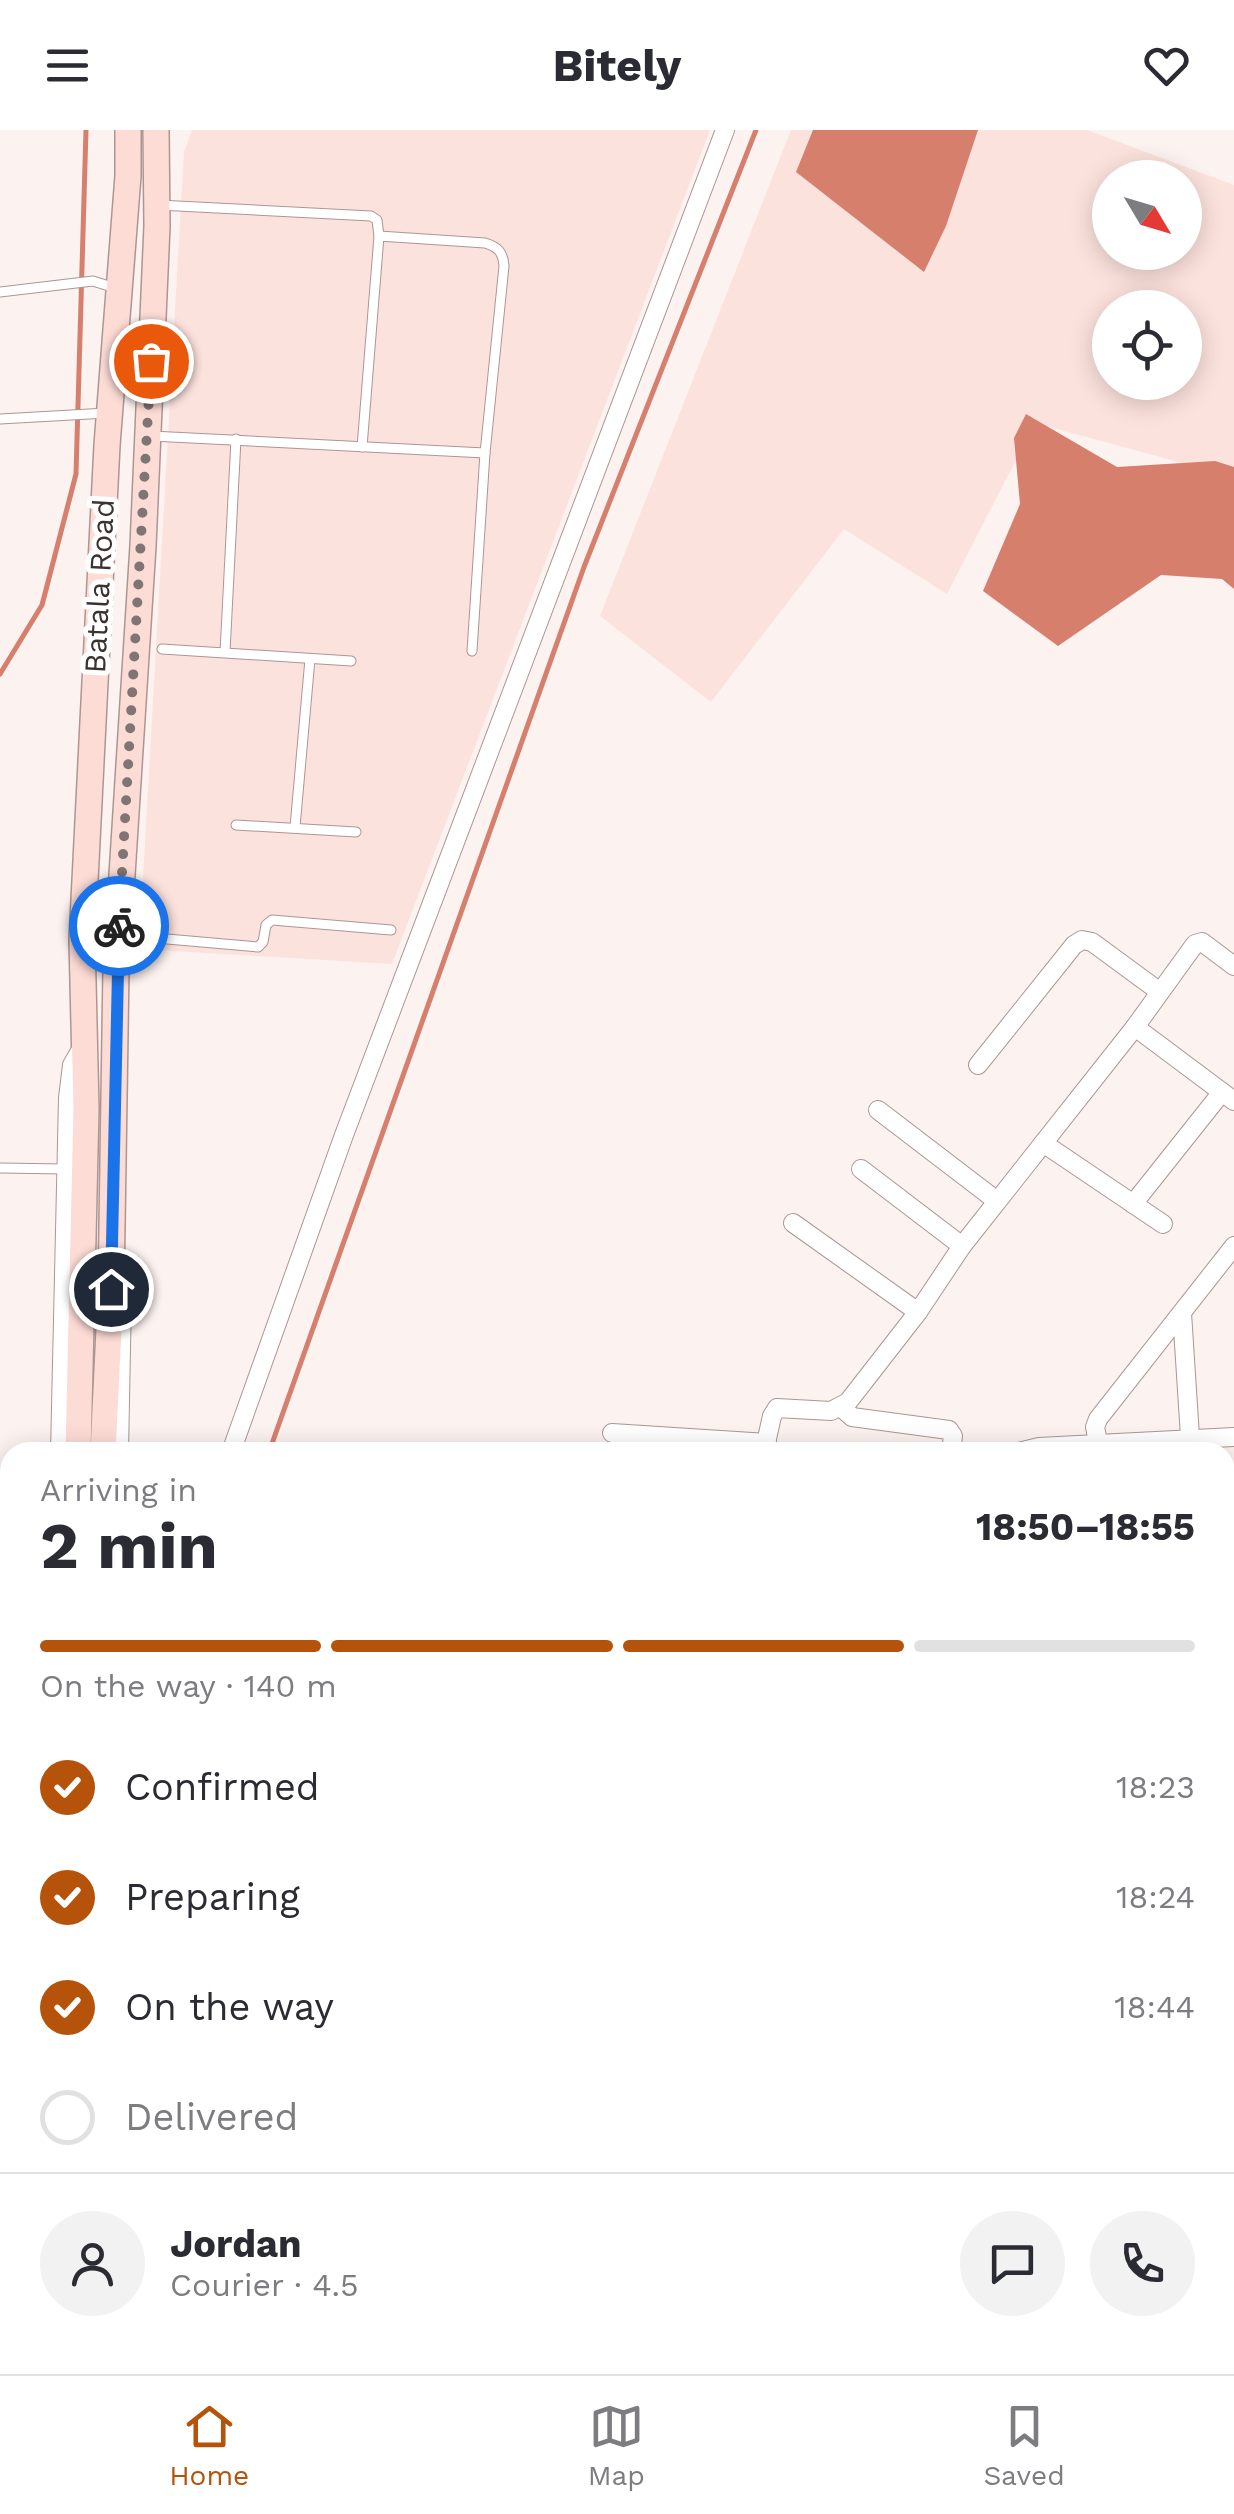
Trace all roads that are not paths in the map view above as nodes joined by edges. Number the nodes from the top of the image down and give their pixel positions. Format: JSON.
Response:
{"nodes":[{"id":1,"x":128,"y":130,"type":"edge"},
{"id":2,"x":156,"y":130,"type":"edge"},
{"id":3,"x":725,"y":130,"type":"edge"},
{"id":4,"x":157,"y":205,"type":"junction"},
{"id":5,"x":380,"y":236,"type":"junction"},
{"id":6,"x":106,"y":285,"type":"junction"},
{"id":7,"x":0,"y":292,"type":"edge"},
{"id":8,"x":112,"y":413,"type":"junction"},
{"id":9,"x":0,"y":419,"type":"edge"},
{"id":10,"x":148,"y":436,"type":"junction"},
{"id":11,"x":236,"y":439,"type":"junction"},
{"id":12,"x":362,"y":448,"type":"junction"},
{"id":13,"x":485,"y":452,"type":"junction"},
{"id":14,"x":162,"y":649,"type":"dead end"},
{"id":15,"x":472,"y":651,"type":"dead end"},
{"id":16,"x":225,"y":652,"type":"junction"},
{"id":17,"x":310,"y":659,"type":"junction"},
{"id":18,"x":351,"y":661,"type":"dead end"},
{"id":19,"x":236,"y":825,"type":"dead end"},
{"id":20,"x":295,"y":827,"type":"junction"},
{"id":21,"x":356,"y":832,"type":"dead end"},
{"id":22,"x":390,"y":930,"type":"dead end"},
{"id":23,"x":119,"y":935,"type":"junction"},
{"id":24,"x":1234,"y":966,"type":"edge"},
{"id":25,"x":1160,"y":992,"type":"junction"},
{"id":26,"x":1135,"y":1027,"type":"junction"},
{"id":27,"x":84,"y":1043,"type":"junction"},
{"id":28,"x":115,"y":1050,"type":"junction"},
{"id":29,"x":978,"y":1065,"type":"dead end"},
{"id":30,"x":1228,"y":1097,"type":"edge"},
{"id":31,"x":878,"y":1110,"type":"dead end"},
{"id":32,"x":1042,"y":1142,"type":"junction"},
{"id":33,"x":0,"y":1168,"type":"edge"},
{"id":34,"x":65,"y":1169,"type":"junction"},
{"id":35,"x":861,"y":1169,"type":"dead end"},
{"id":36,"x":997,"y":1201,"type":"junction"},
{"id":37,"x":1133,"y":1204,"type":"junction"},
{"id":38,"x":793,"y":1223,"type":"dead end"},
{"id":39,"x":1163,"y":1224,"type":"dead end"},
{"id":40,"x":962,"y":1246,"type":"junction"},
{"id":41,"x":1234,"y":1246,"type":"edge"},
{"id":42,"x":918,"y":1312,"type":"junction"},
{"id":43,"x":1182,"y":1312,"type":"junction"},
{"id":44,"x":842,"y":1408,"type":"junction"},
{"id":45,"x":612,"y":1432,"type":"dead end"},
{"id":46,"x":60,"y":1442,"type":"edge"},
{"id":47,"x":78,"y":1442,"type":"edge"},
{"id":48,"x":103,"y":1442,"type":"edge"},
{"id":49,"x":119,"y":1442,"type":"edge"},
{"id":50,"x":235,"y":1442,"type":"edge"},
{"id":51,"x":708,"y":1442,"type":"edge"},
{"id":52,"x":766,"y":1442,"type":"edge"},
{"id":53,"x":952,"y":1442,"type":"edge"},
{"id":54,"x":1099,"y":1442,"type":"edge"},
{"id":55,"x":1190,"y":1442,"type":"edge"}],
"edges":[{"from":1,"to":6,"type":"main road","name":"Batala Road"},
{"from":2,"to":4,"type":"main road","name":"Batala Road"},
{"from":3,"to":50,"type":"street"},
{"from":4,"to":5,"type":"lane"},
{"from":4,"to":10,"type":"main road","name":"Batala Road"},
{"from":5,"to":12,"type":"lane"},
{"from":5,"to":13,"type":"lane"},
{"from":6,"to":7,"type":"lane"},
{"from":6,"to":8,"type":"main road","name":"Batala Road"},
{"from":8,"to":9,"type":"lane"},
{"from":8,"to":27,"type":"main road","name":"Batala Road"},
{"from":10,"to":11,"type":"lane"},
{"from":10,"to":23,"type":"main road","name":"Batala Road"},
{"from":11,"to":12,"type":"lane"},
{"from":11,"to":16,"type":"lane"},
{"from":12,"to":13,"type":"lane"},
{"from":13,"to":15,"type":"lane"},
{"from":14,"to":16,"type":"lane"},
{"from":16,"to":17,"type":"lane"},
{"from":17,"to":18,"type":"lane"},
{"from":17,"to":20,"type":"lane"},
{"from":19,"to":20,"type":"lane"},
{"from":20,"to":21,"type":"lane"},
{"from":22,"to":23,"type":"lane"},
{"from":23,"to":28,"type":"main road","name":"Batala Road"},
{"from":24,"to":25,"type":"street"},
{"from":25,"to":26,"type":"street"},
{"from":25,"to":29,"type":"street"},
{"from":26,"to":30,"type":"street"},
{"from":26,"to":32,"type":"street"},
{"from":27,"to":34,"type":"street"},
{"from":27,"to":47,"type":"main road","name":"Batala Road"},
{"from":28,"to":48,"type":"main road","name":"Batala Road"},
{"from":28,"to":49,"type":"street"},
{"from":30,"to":37,"type":"street"},
{"from":31,"to":36,"type":"street"},
{"from":32,"to":36,"type":"street"},
{"from":32,"to":37,"type":"street"},
{"from":33,"to":34,"type":"lane"},
{"from":34,"to":46,"type":"street"},
{"from":35,"to":40,"type":"street"},
{"from":36,"to":40,"type":"street"},
{"from":37,"to":39,"type":"street"},
{"from":38,"to":42,"type":"street"},
{"from":40,"to":42,"type":"street"},
{"from":41,"to":43,"type":"street"},
{"from":42,"to":44,"type":"street"},
{"from":43,"to":54,"type":"street"},
{"from":43,"to":55,"type":"street"},
{"from":44,"to":52,"type":"street"},
{"from":44,"to":53,"type":"street"},
{"from":45,"to":51,"type":"street"}]}
